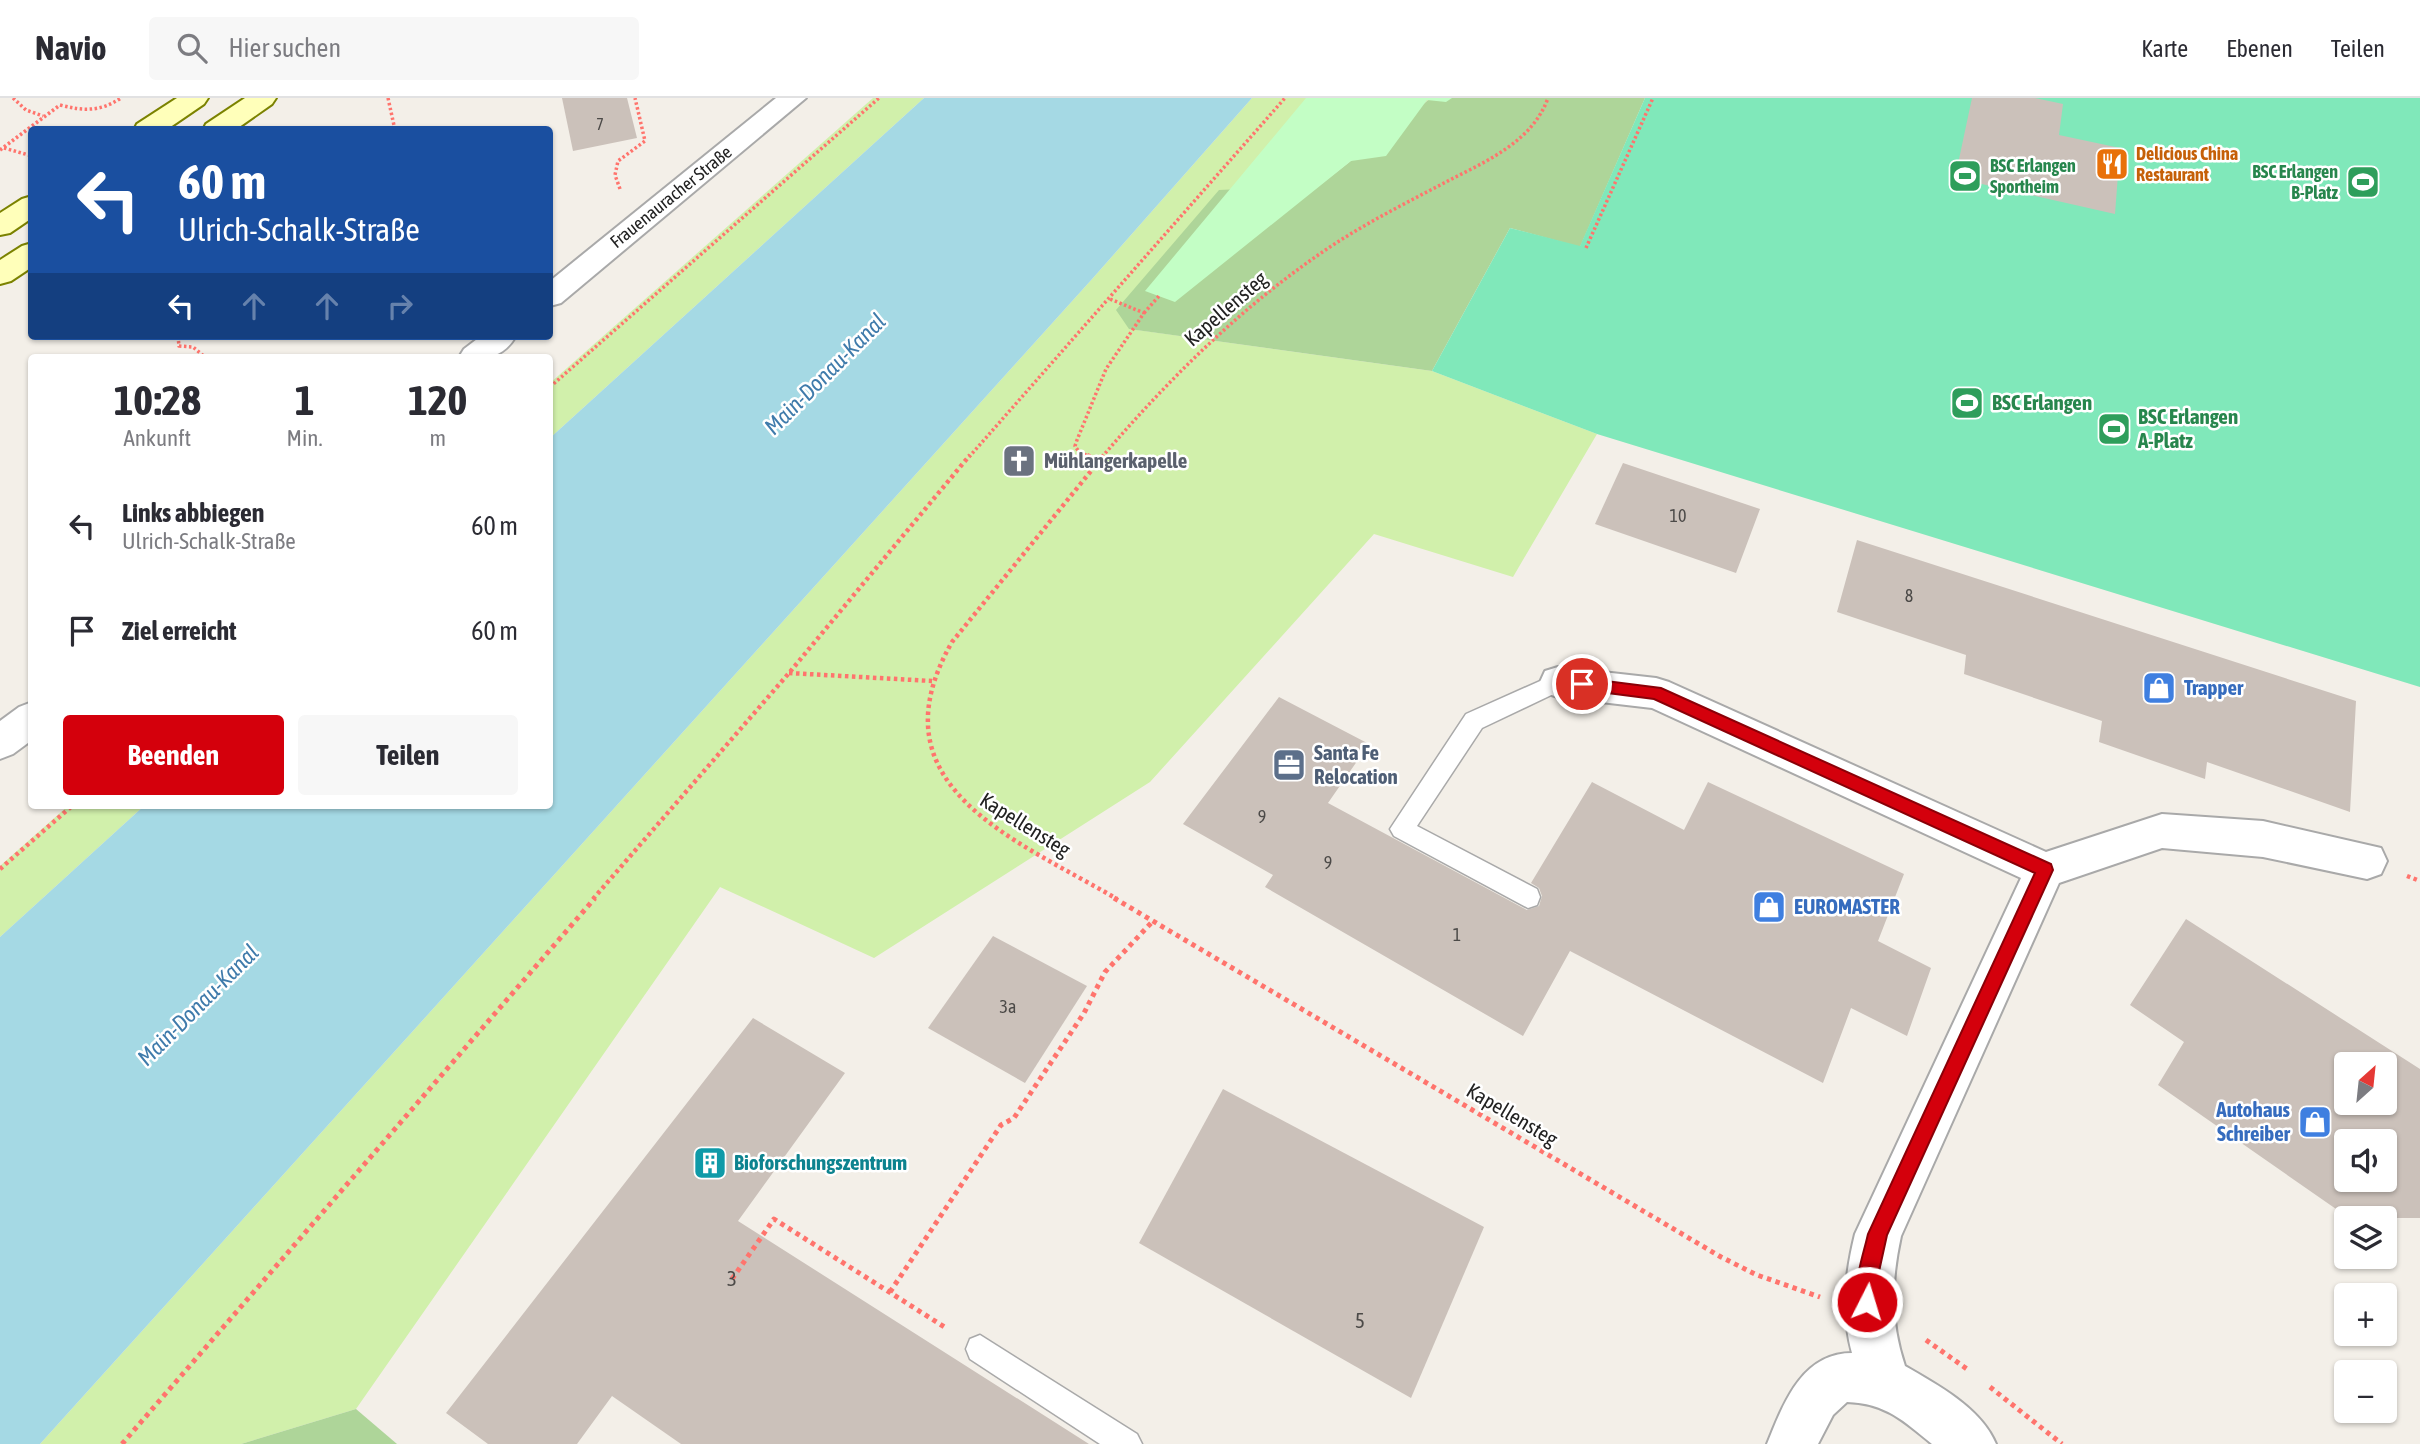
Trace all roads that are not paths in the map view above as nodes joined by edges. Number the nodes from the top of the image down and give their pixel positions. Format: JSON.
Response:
{"nodes":[{"id":1,"x":195,"y":98,"type":"edge"},
{"id":2,"x":263,"y":98,"type":"edge"},
{"id":3,"x":793,"y":98,"type":"edge"},
{"id":4,"x":153,"y":126,"type":"edge"},
{"id":5,"x":222,"y":126,"type":"edge"},
{"id":6,"x":28,"y":208,"type":"edge"},
{"id":7,"x":0,"y":226,"type":"edge"},
{"id":8,"x":28,"y":256,"type":"edge"},
{"id":9,"x":0,"y":274,"type":"edge"},
{"id":10,"x":553,"y":294,"type":"edge"},
{"id":11,"x":495,"y":340,"type":"edge"},
{"id":12,"x":479,"y":354,"type":"edge"},
{"id":13,"x":1558,"y":682,"type":"joint"},
{"id":14,"x":28,"y":721,"type":"edge"},
{"id":15,"x":0,"y":743,"type":"edge"},
{"id":16,"x":2367,"y":861,"type":"dead end"},
{"id":17,"x":2045,"y":870,"type":"junction"},
{"id":18,"x":1528,"y":897,"type":"dead end"},
{"id":19,"x":979,"y":1349,"type":"road end"},
{"id":20,"x":1886,"y":1382,"type":"junction"},
{"id":21,"x":1127,"y":1444,"type":"edge"},
{"id":22,"x":1792,"y":1444,"type":"edge"},
{"id":23,"x":1971,"y":1444,"type":"edge"}],
"edges":[{"from":1,"to":4,"type":"main road"},
{"from":2,"to":5,"type":"main road"},
{"from":3,"to":10,"type":"street","name":"Frauenauracher Straße"},
{"from":6,"to":7,"type":"main road"},
{"from":8,"to":9,"type":"main road"},
{"from":11,"to":12,"type":"street"},
{"from":13,"to":17,"type":"street"},
{"from":13,"to":18,"type":"lane"},
{"from":14,"to":15,"type":"street"},
{"from":16,"to":17,"type":"street"},
{"from":17,"to":20,"type":"street"},
{"from":19,"to":21,"type":"lane"},
{"from":20,"to":22,"type":"street"},
{"from":20,"to":23,"type":"street"}]}
